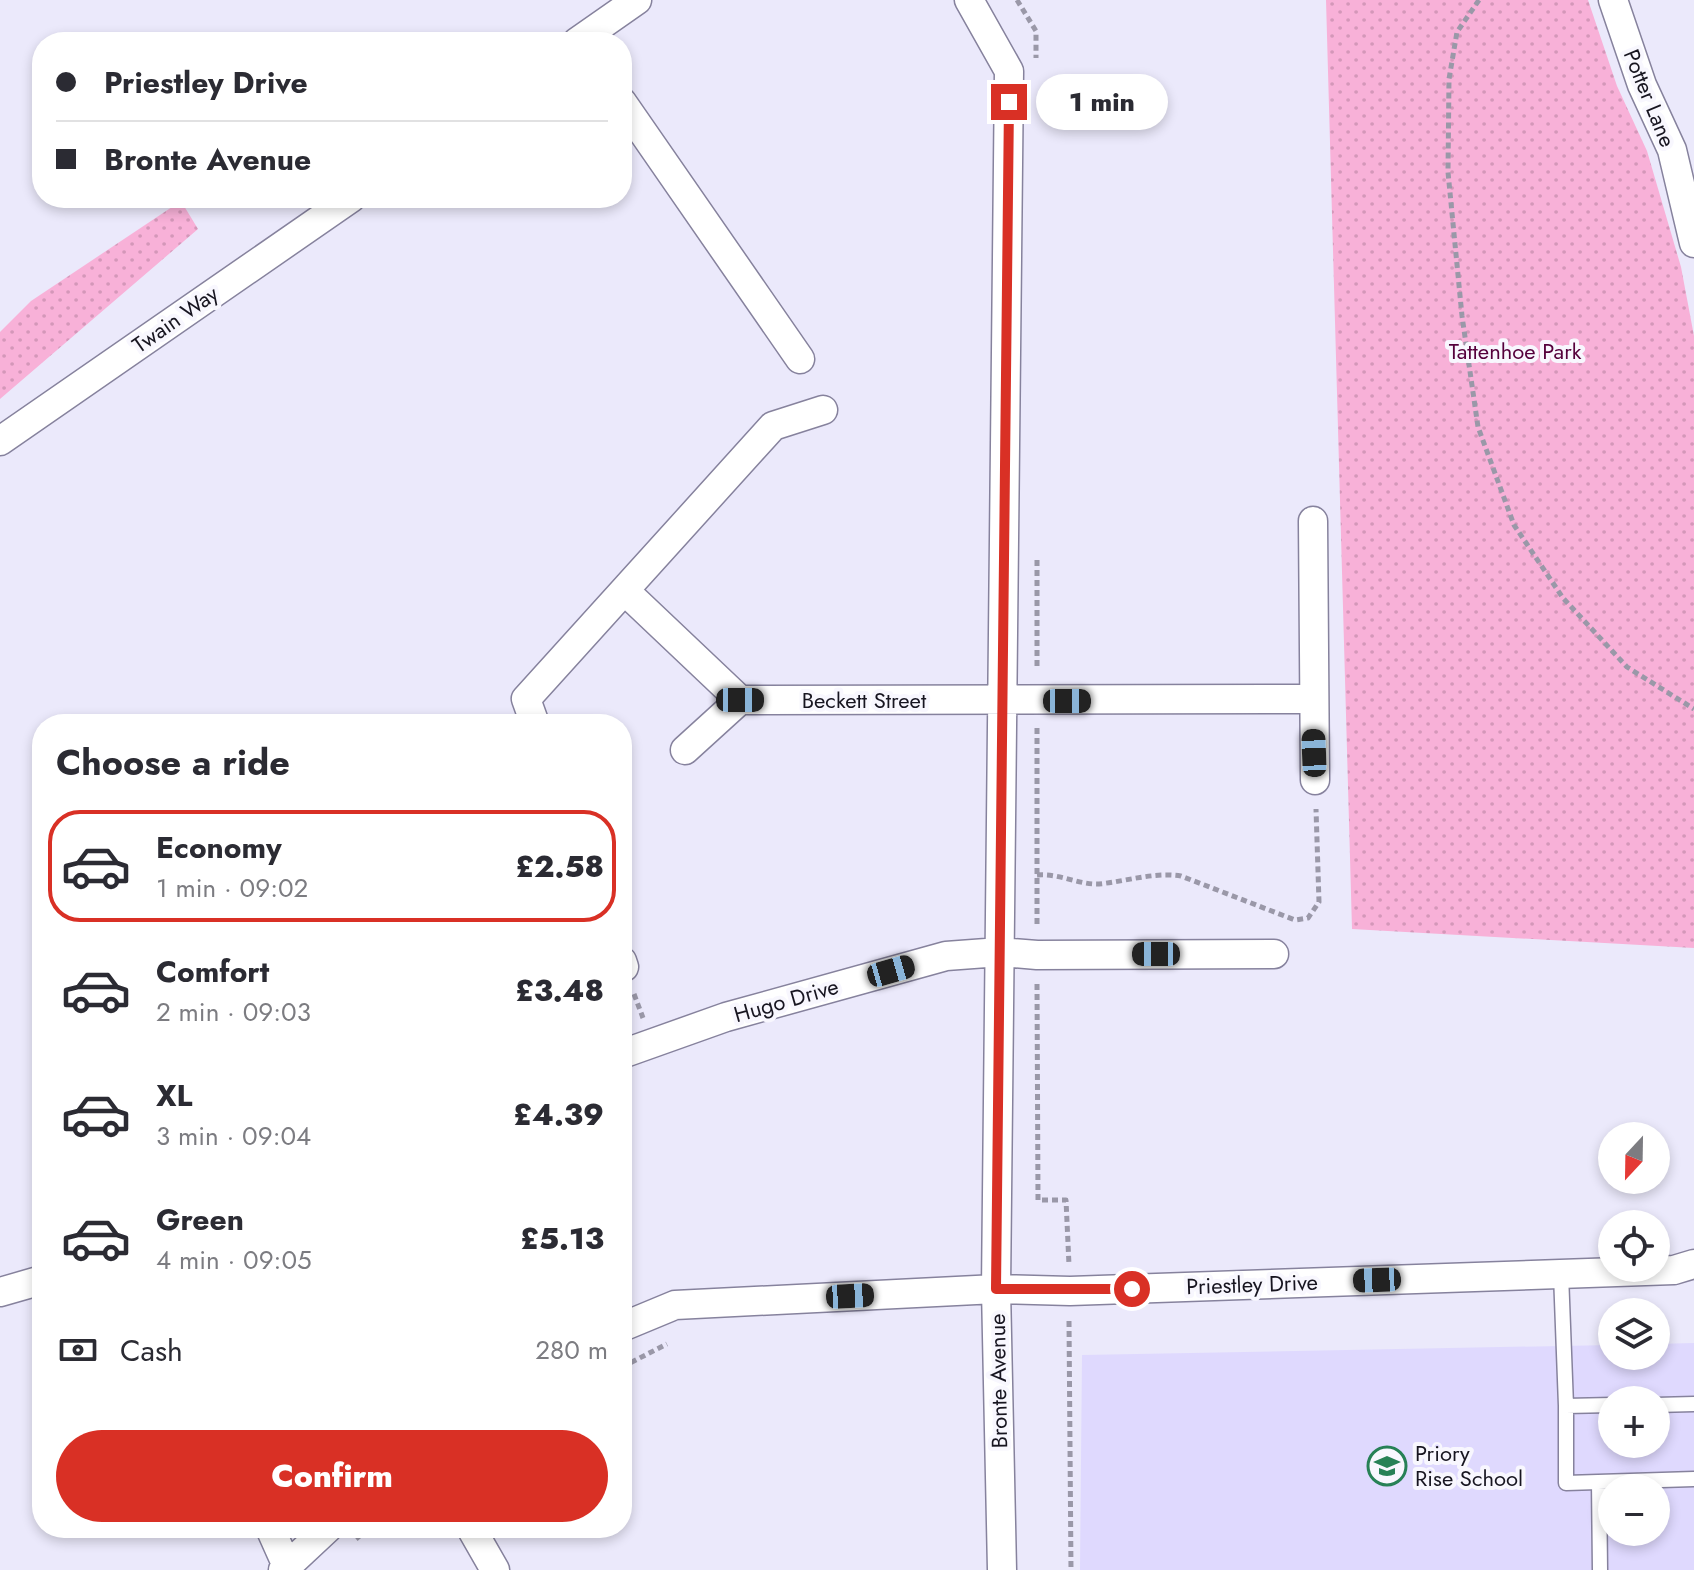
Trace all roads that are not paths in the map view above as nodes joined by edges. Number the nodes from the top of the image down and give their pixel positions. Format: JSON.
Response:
{"nodes":[{"id":1,"x":637,"y":0,"type":"edge"},
{"id":2,"x":969,"y":0,"type":"edge"},
{"id":3,"x":1613,"y":0,"type":"edge"},
{"id":4,"x":592,"y":32,"type":"edge"},
{"id":5,"x":632,"y":116,"type":"edge"},
{"id":6,"x":1683,"y":147,"type":"edge"},
{"id":7,"x":337,"y":208,"type":"edge"},
{"id":8,"x":1694,"y":243,"type":"edge"},
{"id":9,"x":800,"y":359,"type":"dead end"},
{"id":10,"x":823,"y":410,"type":"dead end"},
{"id":11,"x":0,"y":441,"type":"edge"},
{"id":12,"x":1313,"y":521,"type":"dead end"},
{"id":13,"x":625,"y":591,"type":"junction"},
{"id":14,"x":1313,"y":699,"type":"junction"},
{"id":15,"x":740,"y":700,"type":"junction"},
{"id":16,"x":1002,"y":701,"type":"junction"},
{"id":17,"x":531,"y":714,"type":"edge"},
{"id":18,"x":685,"y":750,"type":"dead end"},
{"id":19,"x":1315,"y":780,"type":"road end"},
{"id":20,"x":1000,"y":952,"type":"junction"},
{"id":21,"x":1274,"y":954,"type":"dead end"},
{"id":22,"x":632,"y":1050,"type":"edge"},
{"id":23,"x":1694,"y":1264,"type":"edge"},
{"id":24,"x":1561,"y":1274,"type":"junction"},
{"id":25,"x":32,"y":1283,"type":"edge"},
{"id":26,"x":996,"y":1289,"type":"junction"},
{"id":27,"x":0,"y":1292,"type":"edge"},
{"id":28,"x":632,"y":1323,"type":"edge"},
{"id":29,"x":1694,"y":1404,"type":"edge"},
{"id":30,"x":1598,"y":1405,"type":"edge"},
{"id":31,"x":1670,"y":1405,"type":"edge"},
{"id":32,"x":1566,"y":1406,"type":"junction"},
{"id":33,"x":1694,"y":1479,"type":"edge"},
{"id":34,"x":1670,"y":1480,"type":"edge"},
{"id":35,"x":1598,"y":1482,"type":"edge"},
{"id":36,"x":274,"y":1538,"type":"edge"},
{"id":37,"x":317,"y":1538,"type":"edge"},
{"id":38,"x":477,"y":1538,"type":"edge"},
{"id":39,"x":1600,"y":1546,"type":"edge"},
{"id":40,"x":285,"y":1568,"type":"edge"},
{"id":41,"x":495,"y":1570,"type":"edge"},
{"id":42,"x":1002,"y":1570,"type":"edge"},
{"id":43,"x":1600,"y":1570,"type":"edge"}],
"edges":[{"from":1,"to":4,"type":"street"},
{"from":2,"to":16,"type":"street","name":"Bronte Avenue"},
{"from":3,"to":6,"type":"street","name":"Potter Lane"},
{"from":5,"to":9,"type":"street"},
{"from":6,"to":8,"type":"street","name":"Potter Lane"},
{"from":7,"to":11,"type":"street","name":"Twain Way"},
{"from":10,"to":13,"type":"street"},
{"from":12,"to":14,"type":"street"},
{"from":13,"to":15,"type":"street"},
{"from":13,"to":17,"type":"street"},
{"from":14,"to":16,"type":"street","name":"Beckett Street"},
{"from":14,"to":19,"type":"street"},
{"from":15,"to":16,"type":"street","name":"Beckett Street"},
{"from":15,"to":18,"type":"street"},
{"from":16,"to":20,"type":"street","name":"Bronte Avenue"},
{"from":20,"to":21,"type":"street"},
{"from":20,"to":22,"type":"street","name":"Hugo Drive"},
{"from":20,"to":26,"type":"street","name":"Bronte Avenue"},
{"from":23,"to":24,"type":"street","name":"Priestley Drive"},
{"from":24,"to":26,"type":"street","name":"Priestley Drive"},
{"from":24,"to":32,"type":"lane"},
{"from":25,"to":27,"type":"street"},
{"from":26,"to":28,"type":"street","name":"Priestley Drive"},
{"from":26,"to":42,"type":"street","name":"Bronte Avenue"},
{"from":29,"to":31,"type":"lane"},
{"from":30,"to":32,"type":"lane"},
{"from":32,"to":35,"type":"lane"},
{"from":33,"to":34,"type":"lane"},
{"from":36,"to":40,"type":"street"},
{"from":37,"to":40,"type":"street"},
{"from":38,"to":41,"type":"street"},
{"from":39,"to":43,"type":"lane"}]}
